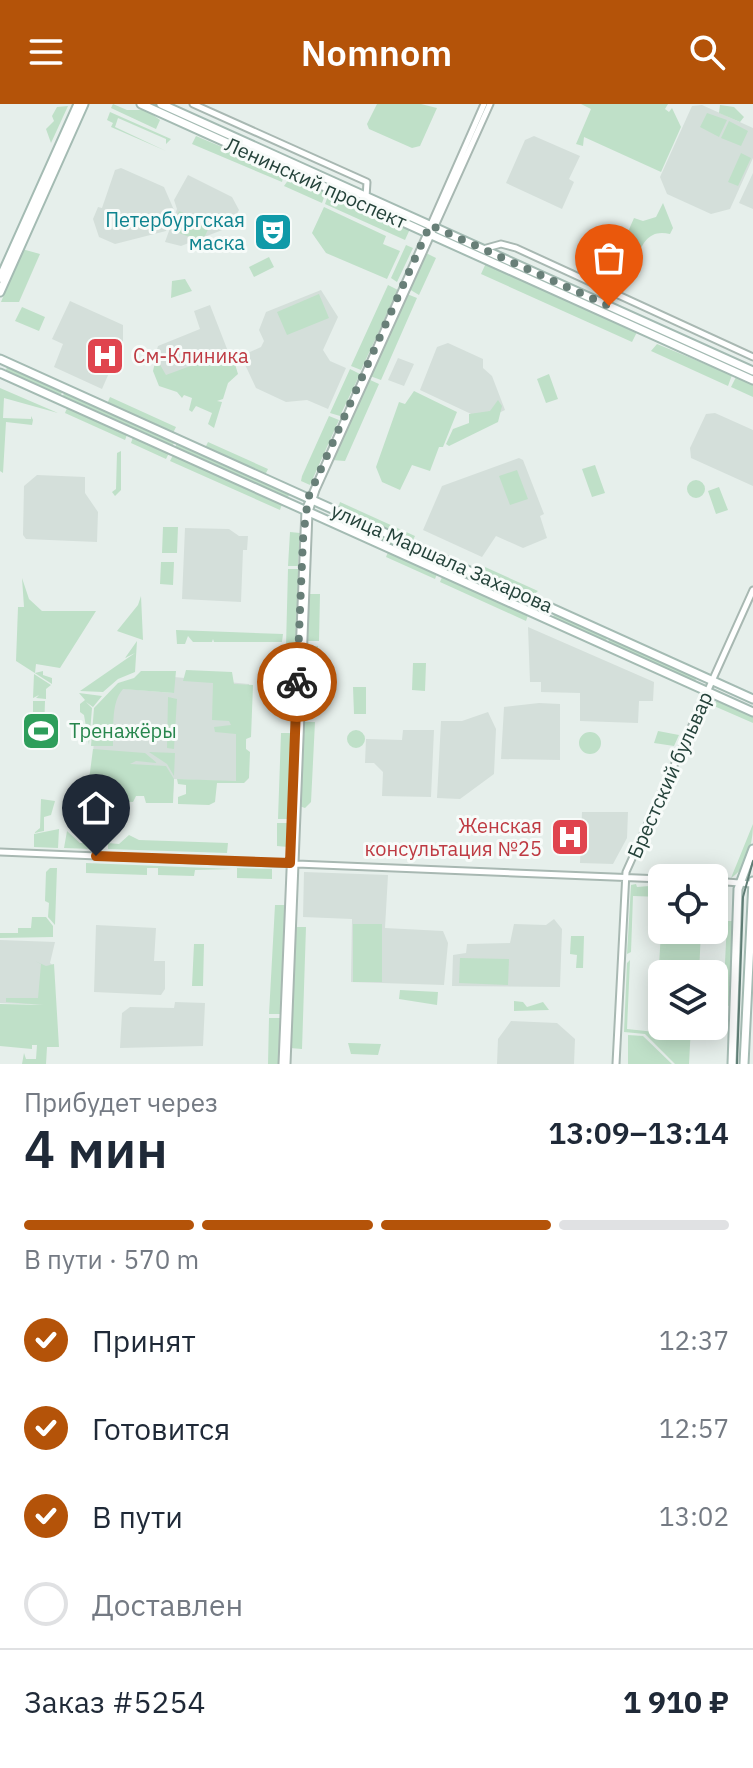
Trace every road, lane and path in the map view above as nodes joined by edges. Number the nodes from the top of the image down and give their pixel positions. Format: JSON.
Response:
{"nodes":[{"id":1,"x":81,"y":104,"type":"edge"},
{"id":2,"x":141,"y":104,"type":"edge"},
{"id":3,"x":161,"y":104,"type":"edge"},
{"id":4,"x":193,"y":104,"type":"edge"},
{"id":5,"x":487,"y":104,"type":"edge"},
{"id":6,"x":366,"y":197,"type":"junction"},
{"id":7,"x":430,"y":230,"type":"junction"},
{"id":8,"x":483,"y":249,"type":"junction"},
{"id":9,"x":0,"y":278,"type":"edge"},
{"id":10,"x":0,"y":292,"type":"edge"},
{"id":11,"x":753,"y":357,"type":"edge"},
{"id":12,"x":0,"y":359,"type":"edge"},
{"id":13,"x":753,"y":371,"type":"edge"},
{"id":14,"x":0,"y":373,"type":"edge"},
{"id":15,"x":753,"y":380,"type":"edge"},
{"id":16,"x":310,"y":499,"type":"junction"},
{"id":17,"x":307,"y":511,"type":"junction"},
{"id":18,"x":753,"y":590,"type":"edge"},
{"id":19,"x":713,"y":680,"type":"junction"},
{"id":20,"x":708,"y":692,"type":"junction"},
{"id":21,"x":753,"y":699,"type":"edge"},
{"id":22,"x":753,"y":712,"type":"edge"},
{"id":23,"x":753,"y":849,"type":"edge"},
{"id":24,"x":0,"y":852,"type":"edge"},
{"id":25,"x":292,"y":863,"type":"junction"},
{"id":26,"x":625,"y":877,"type":"junction"},
{"id":27,"x":648,"y":878,"type":"edge"},
{"id":28,"x":728,"y":882,"type":"edge"},
{"id":29,"x":752,"y":882,"type":"edge"},
{"id":30,"x":739,"y":883,"type":"junction"},
{"id":31,"x":284,"y":1064,"type":"edge"},
{"id":32,"x":616,"y":1064,"type":"edge"},
{"id":33,"x":732,"y":1064,"type":"edge"},
{"id":34,"x":744,"y":1064,"type":"edge"}],
"edges":[{"from":1,"to":9,"type":"street"},
{"from":1,"to":10,"type":"street"},
{"from":2,"to":7,"type":"street","name":"Ленинский проспект"},
{"from":3,"to":6,"type":"street","name":"Ленинский проспект"},
{"from":4,"to":6,"type":"street"},
{"from":5,"to":7,"type":"street"},
{"from":6,"to":7,"type":"street","name":"Ленинский проспект"},
{"from":7,"to":8,"type":"street","name":"Ленинский проспект"},
{"from":7,"to":15,"type":"street","name":"Ленинский проспект"},
{"from":7,"to":16,"type":"street"},
{"from":8,"to":11,"type":"street"},
{"from":8,"to":13,"type":"street","name":"Ленинский проспект"},
{"from":12,"to":16,"type":"street","name":"улица Маршала Захарова"},
{"from":14,"to":17,"type":"street","name":"улица Маршала Захарова"},
{"from":16,"to":17,"type":"street"},
{"from":16,"to":19,"type":"street","name":"улица Маршала Захарова"},
{"from":17,"to":20,"type":"street","name":"улица Маршала Захарова"},
{"from":17,"to":25,"type":"street"},
{"from":18,"to":19,"type":"street","name":"Брестский бульвар"},
{"from":19,"to":20,"type":"street","name":"Брестский бульвар"},
{"from":19,"to":21,"type":"street","name":"улица Маршала Захарова"},
{"from":20,"to":22,"type":"street","name":"улица Маршала Захарова"},
{"from":20,"to":26,"type":"street","name":"Брестский бульвар"},
{"from":23,"to":30,"type":"street"},
{"from":24,"to":25,"type":"street"},
{"from":25,"to":26,"type":"street"},
{"from":25,"to":31,"type":"street"},
{"from":26,"to":27,"type":"street"},
{"from":26,"to":32,"type":"street","name":"Брестский бульвар"},
{"from":28,"to":30,"type":"street"},
{"from":29,"to":30,"type":"street"},
{"from":29,"to":34,"type":"street"},
{"from":30,"to":33,"type":"street"}]}
